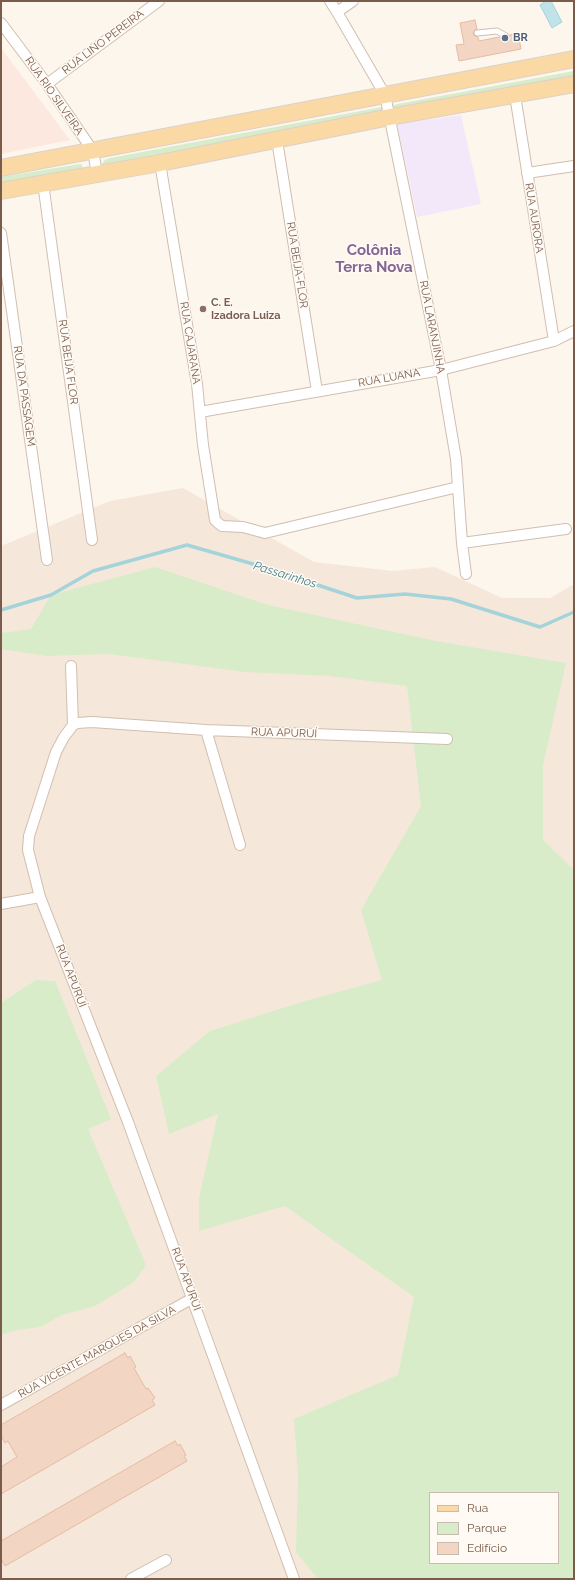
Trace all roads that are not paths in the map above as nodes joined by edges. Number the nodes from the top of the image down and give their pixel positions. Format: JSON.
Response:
{"nodes":[{"id":1,"x":159,"y":1,"type":"edge"},
{"id":2,"x":330,"y":1,"type":"edge"},
{"id":3,"x":353,"y":1,"type":"edge"},
{"id":4,"x":337,"y":12,"type":"junction"},
{"id":5,"x":1,"y":23,"type":"edge"},
{"id":6,"x":477,"y":33,"type":"dead end"},
{"id":7,"x":506,"y":36,"type":"dead end"},
{"id":8,"x":574,"y":59,"type":"edge"},
{"id":9,"x":47,"y":84,"type":"junction"},
{"id":10,"x":574,"y":84,"type":"edge"},
{"id":11,"x":385,"y":95,"type":"junction"},
{"id":12,"x":515,"y":95,"type":"junction"},
{"id":13,"x":390,"y":117,"type":"junction"},
{"id":14,"x":277,"y":140,"type":"junction"},
{"id":15,"x":93,"y":151,"type":"junction"},
{"id":16,"x":160,"y":163,"type":"junction"},
{"id":17,"x":574,"y":166,"type":"edge"},
{"id":18,"x":1,"y":168,"type":"edge"},
{"id":19,"x":97,"y":174,"type":"junction"},
{"id":20,"x":527,"y":174,"type":"junction"},
{"id":21,"x":43,"y":183,"type":"junction"},
{"id":22,"x":1,"y":191,"type":"edge"},
{"id":23,"x":1,"y":233,"type":"edge"},
{"id":24,"x":574,"y":331,"type":"edge"},
{"id":25,"x":554,"y":341,"type":"junction"},
{"id":26,"x":441,"y":370,"type":"junction"},
{"id":27,"x":317,"y":391,"type":"junction"},
{"id":28,"x":200,"y":412,"type":"junction"},
{"id":29,"x":458,"y":487,"type":"junction"},
{"id":30,"x":566,"y":529,"type":"dead end"},
{"id":31,"x":92,"y":540,"type":"dead end"},
{"id":32,"x":462,"y":543,"type":"junction"},
{"id":33,"x":47,"y":560,"type":"dead end"},
{"id":34,"x":466,"y":574,"type":"dead end"},
{"id":35,"x":71,"y":666,"type":"dead end"},
{"id":36,"x":73,"y":725,"type":"junction"},
{"id":37,"x":206,"y":730,"type":"junction"},
{"id":38,"x":446,"y":739,"type":"dead end"},
{"id":39,"x":240,"y":845,"type":"dead end"},
{"id":40,"x":40,"y":897,"type":"junction"},
{"id":41,"x":1,"y":904,"type":"edge"},
{"id":42,"x":193,"y":1298,"type":"junction"},
{"id":43,"x":1,"y":1405,"type":"edge"},
{"id":44,"x":166,"y":1560,"type":"dead end"},
{"id":45,"x":131,"y":1579,"type":"edge"},
{"id":46,"x":294,"y":1579,"type":"edge"}],
"edges":[{"from":1,"to":9,"type":"street","name":"RUA LINO PEREIRA"},
{"from":2,"to":4,"type":"street","name":"RUA LARANJINHA"},
{"from":3,"to":4,"type":"street"},
{"from":4,"to":11,"type":"street","name":"RUA LARANJINHA"},
{"from":5,"to":9,"type":"street","name":"RUA RIO SILVEIRA"},
{"from":6,"to":7,"type":"lane"},
{"from":8,"to":11,"type":"main road"},
{"from":9,"to":15,"type":"street","name":"RUA RIO SILVEIRA"},
{"from":10,"to":12,"type":"main road"},
{"from":11,"to":13,"type":"street","name":"RUA LARANJINHA"},
{"from":11,"to":15,"type":"main road"},
{"from":12,"to":13,"type":"main road"},
{"from":12,"to":20,"type":"street","name":"RUA AURORA"},
{"from":13,"to":14,"type":"main road"},
{"from":13,"to":26,"type":"street","name":"RUA LARANJINHA"},
{"from":14,"to":16,"type":"main road"},
{"from":14,"to":27,"type":"street","name":"RUA BEIJA-FLOR"},
{"from":15,"to":18,"type":"main road"},
{"from":15,"to":19,"type":"street","name":"RUA RIO SILVEIRA"},
{"from":16,"to":19,"type":"main road"},
{"from":16,"to":28,"type":"street","name":"RUA CAJARANA"},
{"from":17,"to":20,"type":"street"},
{"from":19,"to":21,"type":"main road"},
{"from":20,"to":25,"type":"street","name":"RUA AURORA"},
{"from":21,"to":22,"type":"main road"},
{"from":21,"to":31,"type":"street","name":"RUA BEIJA FLOR"},
{"from":23,"to":33,"type":"street","name":"RUA DA PASSAGEM"},
{"from":24,"to":25,"type":"street","name":"RUA LUANA"},
{"from":25,"to":26,"type":"street","name":"RUA LUANA"},
{"from":26,"to":27,"type":"street","name":"RUA LUANA"},
{"from":26,"to":29,"type":"street","name":"RUA LARANJINHA"},
{"from":27,"to":28,"type":"street","name":"RUA LUANA"},
{"from":28,"to":29,"type":"street","name":"RUA CAJARANA"},
{"from":29,"to":32,"type":"street","name":"RUA LARANJINHA"},
{"from":30,"to":32,"type":"street"},
{"from":32,"to":34,"type":"street","name":"RUA LARANJINHA"},
{"from":35,"to":36,"type":"street"},
{"from":36,"to":37,"type":"street","name":"RUA APURUÍ"},
{"from":36,"to":40,"type":"street","name":"RUA APURUÍ"},
{"from":37,"to":38,"type":"street","name":"RUA APURUÍ"},
{"from":37,"to":39,"type":"street"},
{"from":40,"to":41,"type":"street"},
{"from":40,"to":42,"type":"street","name":"RUA APURUÍ"},
{"from":42,"to":43,"type":"street","name":"RUA VICENTE MARQUES DA SILVA"},
{"from":42,"to":46,"type":"street","name":"RUA APURUÍ"},
{"from":44,"to":45,"type":"street"}]}
